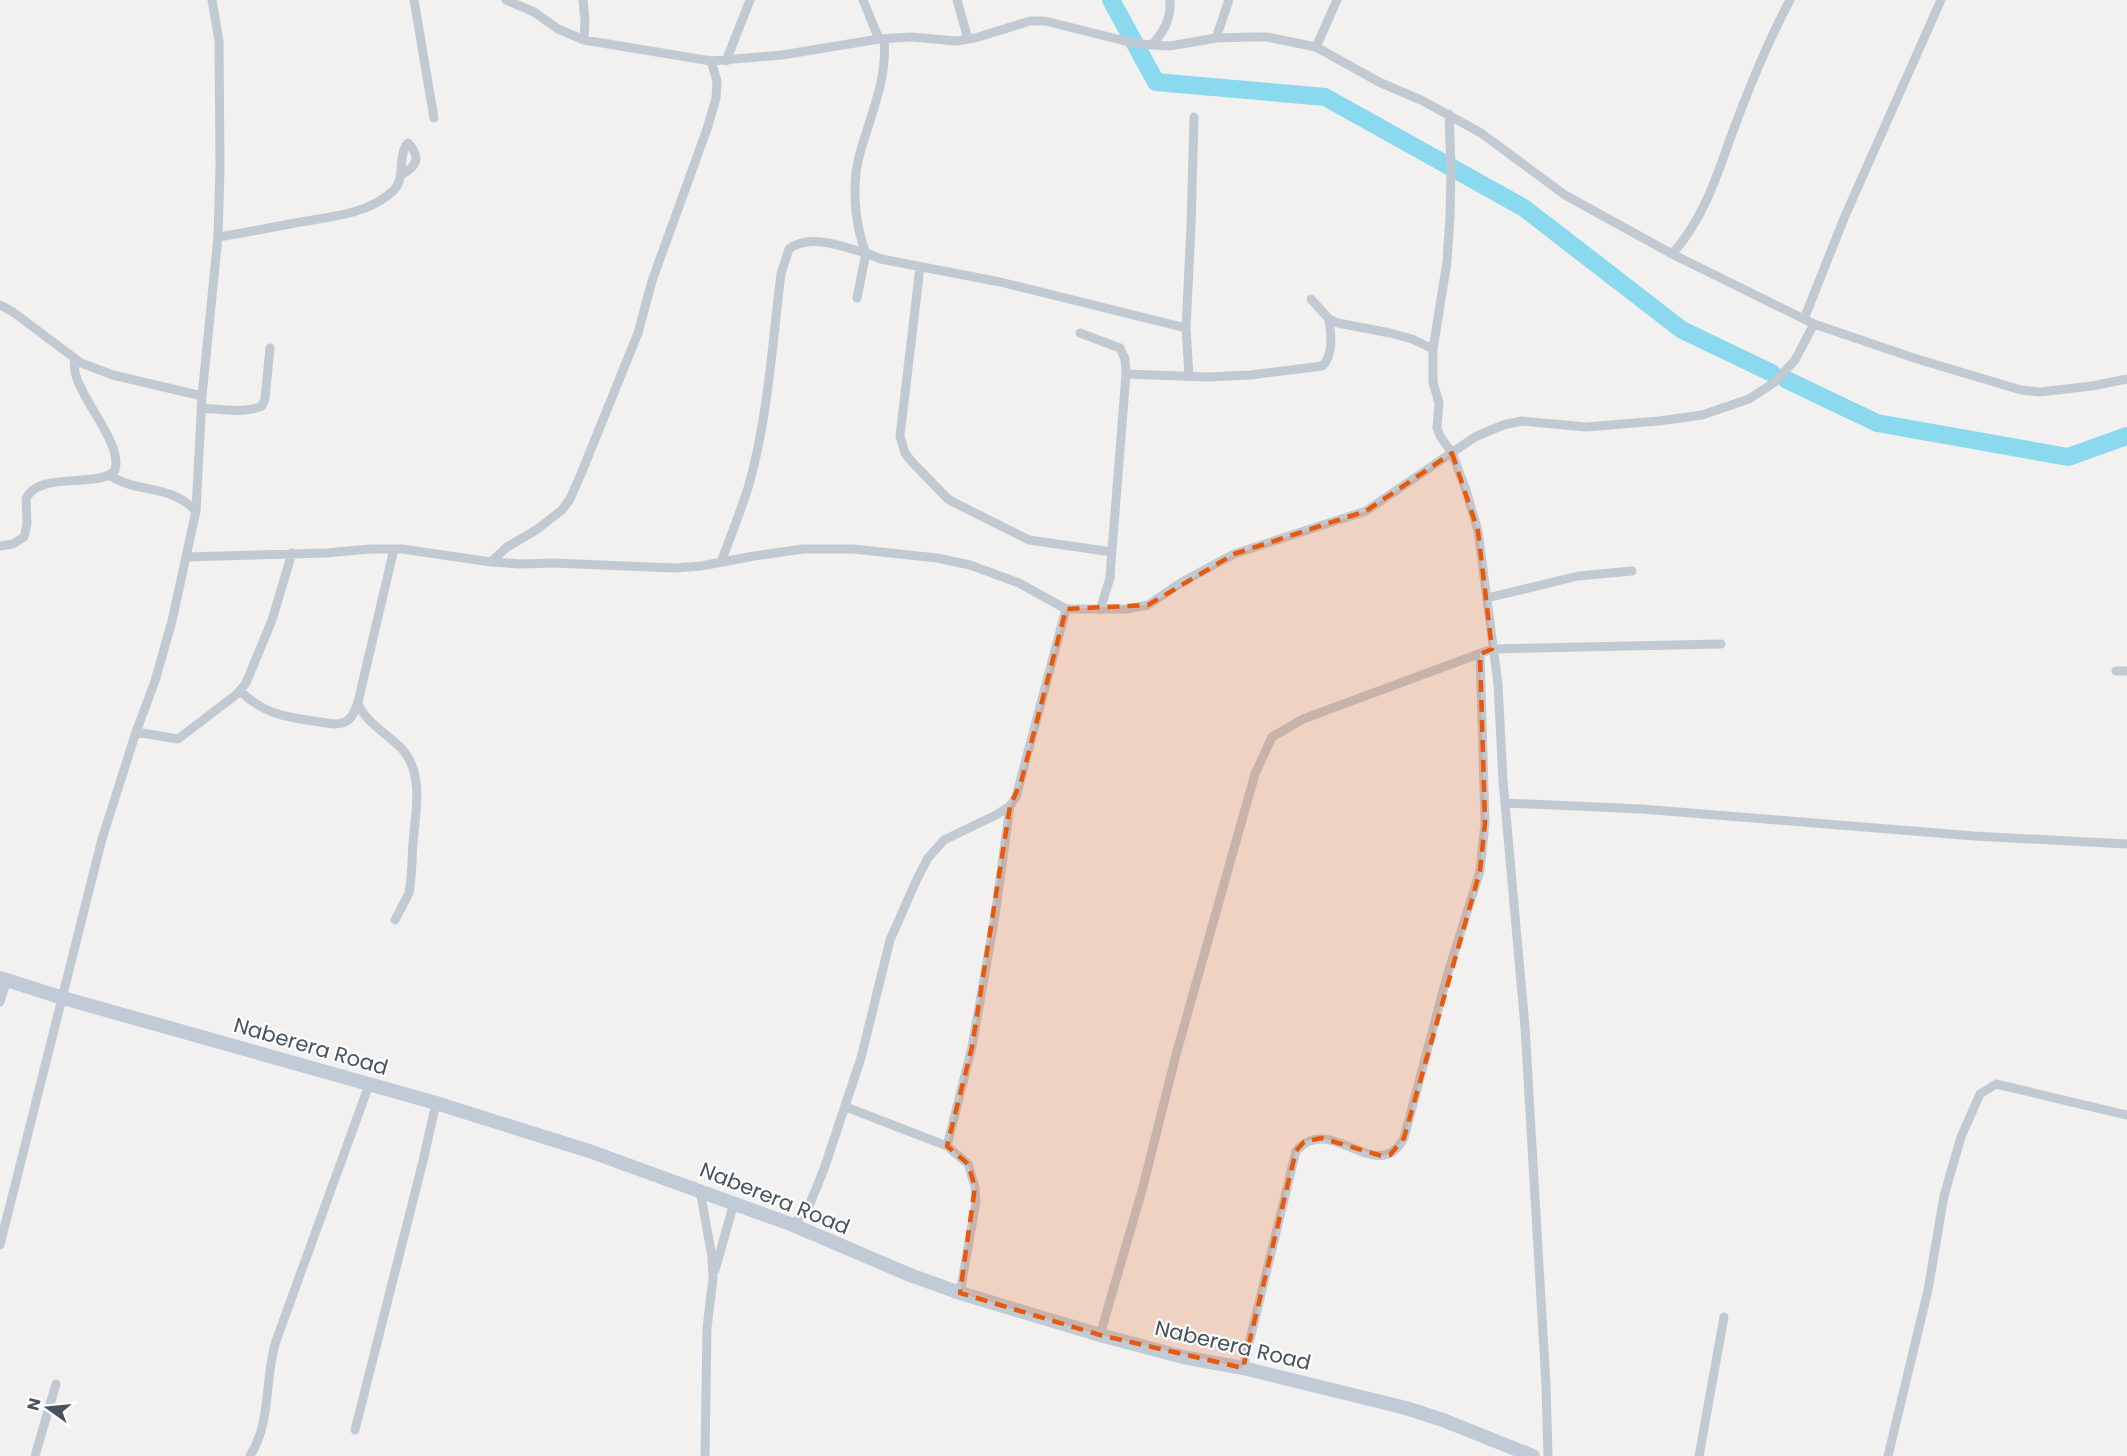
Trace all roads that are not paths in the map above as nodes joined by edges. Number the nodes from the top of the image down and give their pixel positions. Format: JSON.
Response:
{"nodes":[{"id":1,"x":212,"y":0,"type":"edge"},
{"id":2,"x":414,"y":0,"type":"edge"},
{"id":3,"x":506,"y":0,"type":"edge"},
{"id":4,"x":583,"y":0,"type":"edge"},
{"id":5,"x":750,"y":0,"type":"edge"},
{"id":6,"x":863,"y":0,"type":"edge"},
{"id":7,"x":957,"y":0,"type":"edge"},
{"id":8,"x":1170,"y":0,"type":"edge"},
{"id":9,"x":1229,"y":0,"type":"edge"},
{"id":10,"x":1337,"y":0,"type":"edge"},
{"id":11,"x":1790,"y":0,"type":"edge"},
{"id":12,"x":1941,"y":0,"type":"edge"},
{"id":13,"x":1216,"y":38,"type":"junction"},
{"id":14,"x":881,"y":39,"type":"junction"},
{"id":15,"x":968,"y":39,"type":"junction"},
{"id":16,"x":584,"y":40,"type":"junction"},
{"id":17,"x":1152,"y":45,"type":"junction"},
{"id":18,"x":1316,"y":47,"type":"junction"},
{"id":19,"x":711,"y":61,"type":"junction"},
{"id":20,"x":726,"y":61,"type":"junction"},
{"id":21,"x":1449,"y":114,"type":"junction"},
{"id":22,"x":1194,"y":117,"type":"dead end"},
{"id":23,"x":434,"y":118,"type":"dead end"},
{"id":24,"x":401,"y":175,"type":"dead end"},
{"id":25,"x":218,"y":237,"type":"junction"},
{"id":26,"x":866,"y":253,"type":"junction"},
{"id":27,"x":1672,"y":254,"type":"junction"},
{"id":28,"x":920,"y":267,"type":"junction"},
{"id":29,"x":857,"y":298,"type":"dead end"},
{"id":30,"x":1311,"y":299,"type":"dead end"},
{"id":31,"x":0,"y":305,"type":"edge"},
{"id":32,"x":1329,"y":319,"type":"junction"},
{"id":33,"x":1804,"y":319,"type":"junction"},
{"id":34,"x":1814,"y":324,"type":"junction"},
{"id":35,"x":1186,"y":328,"type":"junction"},
{"id":36,"x":1080,"y":333,"type":"dead end"},
{"id":37,"x":270,"y":348,"type":"dead end"},
{"id":38,"x":1433,"y":349,"type":"junction"},
{"id":39,"x":75,"y":359,"type":"junction"},
{"id":40,"x":1126,"y":374,"type":"junction"},
{"id":41,"x":1189,"y":376,"type":"junction"},
{"id":42,"x":2127,"y":379,"type":"edge"},
{"id":43,"x":202,"y":396,"type":"junction"},
{"id":44,"x":201,"y":408,"type":"junction"},
{"id":45,"x":1452,"y":453,"type":"junction"},
{"id":46,"x":109,"y":475,"type":"junction"},
{"id":47,"x":196,"y":511,"type":"junction"},
{"id":48,"x":0,"y":546,"type":"edge"},
{"id":49,"x":394,"y":549,"type":"junction"},
{"id":50,"x":1112,"y":552,"type":"junction"},
{"id":51,"x":292,"y":554,"type":"junction"},
{"id":52,"x":186,"y":556,"type":"junction"},
{"id":53,"x":491,"y":562,"type":"junction"},
{"id":54,"x":721,"y":562,"type":"junction"},
{"id":55,"x":1632,"y":571,"type":"dead end"},
{"id":56,"x":1487,"y":598,"type":"junction"},
{"id":57,"x":1066,"y":609,"type":"junction"},
{"id":58,"x":1100,"y":610,"type":"junction"},
{"id":59,"x":1720,"y":644,"type":"dead end"},
{"id":60,"x":1492,"y":649,"type":"junction"},
{"id":61,"x":1479,"y":654,"type":"junction"},
{"id":62,"x":2116,"y":671,"type":"dead end"},
{"id":63,"x":2127,"y":671,"type":"edge"},
{"id":64,"x":240,"y":691,"type":"junction"},
{"id":65,"x":358,"y":702,"type":"junction"},
{"id":66,"x":136,"y":732,"type":"junction"},
{"id":67,"x":1505,"y":803,"type":"junction"},
{"id":68,"x":1010,"y":806,"type":"junction"},
{"id":69,"x":2127,"y":844,"type":"edge"},
{"id":70,"x":395,"y":920,"type":"dead end"},
{"id":71,"x":4,"y":979,"type":"edge"},
{"id":72,"x":63,"y":998,"type":"junction"},
{"id":73,"x":0,"y":1002,"type":"edge"},
{"id":74,"x":369,"y":1085,"type":"junction"},
{"id":75,"x":436,"y":1104,"type":"junction"},
{"id":76,"x":846,"y":1107,"type":"junction"},
{"id":77,"x":2127,"y":1115,"type":"edge"},
{"id":78,"x":947,"y":1146,"type":"junction"},
{"id":79,"x":700,"y":1190,"type":"junction"},
{"id":80,"x":734,"y":1203,"type":"junction"},
{"id":81,"x":3,"y":1221,"type":"edge"},
{"id":82,"x":793,"y":1225,"type":"junction"},
{"id":83,"x":0,"y":1245,"type":"edge"},
{"id":84,"x":713,"y":1278,"type":"junction"},
{"id":85,"x":960,"y":1293,"type":"junction"},
{"id":86,"x":1724,"y":1317,"type":"dead end"},
{"id":87,"x":1100,"y":1335,"type":"junction"},
{"id":88,"x":1243,"y":1368,"type":"junction"},
{"id":89,"x":56,"y":1384,"type":"dead end"},
{"id":90,"x":355,"y":1430,"type":"dead end"},
{"id":91,"x":35,"y":1456,"type":"edge"},
{"id":92,"x":250,"y":1456,"type":"edge"},
{"id":93,"x":705,"y":1456,"type":"edge"},
{"id":94,"x":1533,"y":1456,"type":"edge"},
{"id":95,"x":1548,"y":1456,"type":"edge"},
{"id":96,"x":1699,"y":1456,"type":"edge"},
{"id":97,"x":1888,"y":1456,"type":"edge"}],
"edges":[{"from":1,"to":25,"type":"street"},
{"from":2,"to":23,"type":"street"},
{"from":3,"to":16,"type":"street"},
{"from":4,"to":16,"type":"street"},
{"from":5,"to":20,"type":"street"},
{"from":6,"to":14,"type":"street"},
{"from":7,"to":15,"type":"street"},
{"from":8,"to":17,"type":"street"},
{"from":9,"to":13,"type":"street"},
{"from":10,"to":18,"type":"street"},
{"from":11,"to":27,"type":"street"},
{"from":12,"to":33,"type":"street"},
{"from":13,"to":17,"type":"street"},
{"from":13,"to":18,"type":"street"},
{"from":14,"to":15,"type":"street"},
{"from":14,"to":20,"type":"street"},
{"from":14,"to":26,"type":"street"},
{"from":15,"to":17,"type":"street"},
{"from":16,"to":19,"type":"street"},
{"from":18,"to":21,"type":"street"},
{"from":19,"to":20,"type":"street"},
{"from":19,"to":53,"type":"street"},
{"from":21,"to":27,"type":"street"},
{"from":21,"to":38,"type":"street"},
{"from":22,"to":35,"type":"street"},
{"from":24,"to":25,"type":"street"},
{"from":25,"to":43,"type":"street"},
{"from":26,"to":28,"type":"street"},
{"from":26,"to":29,"type":"street"},
{"from":26,"to":54,"type":"street"},
{"from":27,"to":33,"type":"street"},
{"from":28,"to":35,"type":"street"},
{"from":28,"to":50,"type":"street"},
{"from":30,"to":32,"type":"street"},
{"from":31,"to":39,"type":"street"},
{"from":32,"to":38,"type":"street"},
{"from":32,"to":41,"type":"street"},
{"from":33,"to":34,"type":"street"},
{"from":34,"to":42,"type":"street"},
{"from":34,"to":45,"type":"street"},
{"from":35,"to":41,"type":"street"},
{"from":36,"to":40,"type":"street"},
{"from":37,"to":44,"type":"street"},
{"from":38,"to":45,"type":"street"},
{"from":39,"to":43,"type":"street"},
{"from":39,"to":46,"type":"street"},
{"from":40,"to":41,"type":"street"},
{"from":40,"to":50,"type":"street"},
{"from":43,"to":44,"type":"street"},
{"from":44,"to":47,"type":"street"},
{"from":45,"to":56,"type":"street"},
{"from":45,"to":58,"type":"street"},
{"from":46,"to":47,"type":"street"},
{"from":46,"to":48,"type":"street"},
{"from":47,"to":52,"type":"street"},
{"from":49,"to":51,"type":"street"},
{"from":49,"to":53,"type":"street"},
{"from":49,"to":65,"type":"street"},
{"from":50,"to":58,"type":"street"},
{"from":51,"to":52,"type":"street"},
{"from":51,"to":64,"type":"street"},
{"from":52,"to":66,"type":"street"},
{"from":53,"to":54,"type":"street"},
{"from":54,"to":57,"type":"street"},
{"from":55,"to":56,"type":"street"},
{"from":56,"to":60,"type":"street"},
{"from":57,"to":58,"type":"street"},
{"from":57,"to":68,"type":"street"},
{"from":59,"to":60,"type":"street"},
{"from":60,"to":61,"type":"street"},
{"from":60,"to":67,"type":"street"},
{"from":61,"to":87,"type":"street"},
{"from":61,"to":88,"type":"street"},
{"from":62,"to":63,"type":"street"},
{"from":64,"to":65,"type":"street"},
{"from":64,"to":66,"type":"street"},
{"from":65,"to":70,"type":"street"},
{"from":66,"to":72,"type":"street"},
{"from":67,"to":69,"type":"street"},
{"from":67,"to":95,"type":"street"},
{"from":68,"to":76,"type":"street"},
{"from":68,"to":78,"type":"street"},
{"from":71,"to":72,"type":"street","name":"Naberera Road"},
{"from":71,"to":73,"type":"street"},
{"from":72,"to":74,"type":"street","name":"Naberera Road"},
{"from":72,"to":81,"type":"street"},
{"from":74,"to":75,"type":"street","name":"Naberera Road"},
{"from":74,"to":92,"type":"street"},
{"from":75,"to":79,"type":"street","name":"Naberera Road"},
{"from":75,"to":90,"type":"street"},
{"from":76,"to":78,"type":"street"},
{"from":76,"to":82,"type":"street"},
{"from":77,"to":97,"type":"street"},
{"from":78,"to":85,"type":"street"},
{"from":79,"to":80,"type":"street","name":"Naberera Road"},
{"from":79,"to":84,"type":"street"},
{"from":80,"to":82,"type":"street","name":"Naberera Road"},
{"from":80,"to":84,"type":"street"},
{"from":81,"to":83,"type":"street"},
{"from":82,"to":85,"type":"street","name":"Naberera Road"},
{"from":84,"to":93,"type":"street"},
{"from":85,"to":87,"type":"street","name":"Naberera Road"},
{"from":86,"to":96,"type":"street"},
{"from":87,"to":88,"type":"street","name":"Naberera Road"},
{"from":88,"to":94,"type":"street","name":"Naberera Road"},
{"from":89,"to":91,"type":"street"}]}
